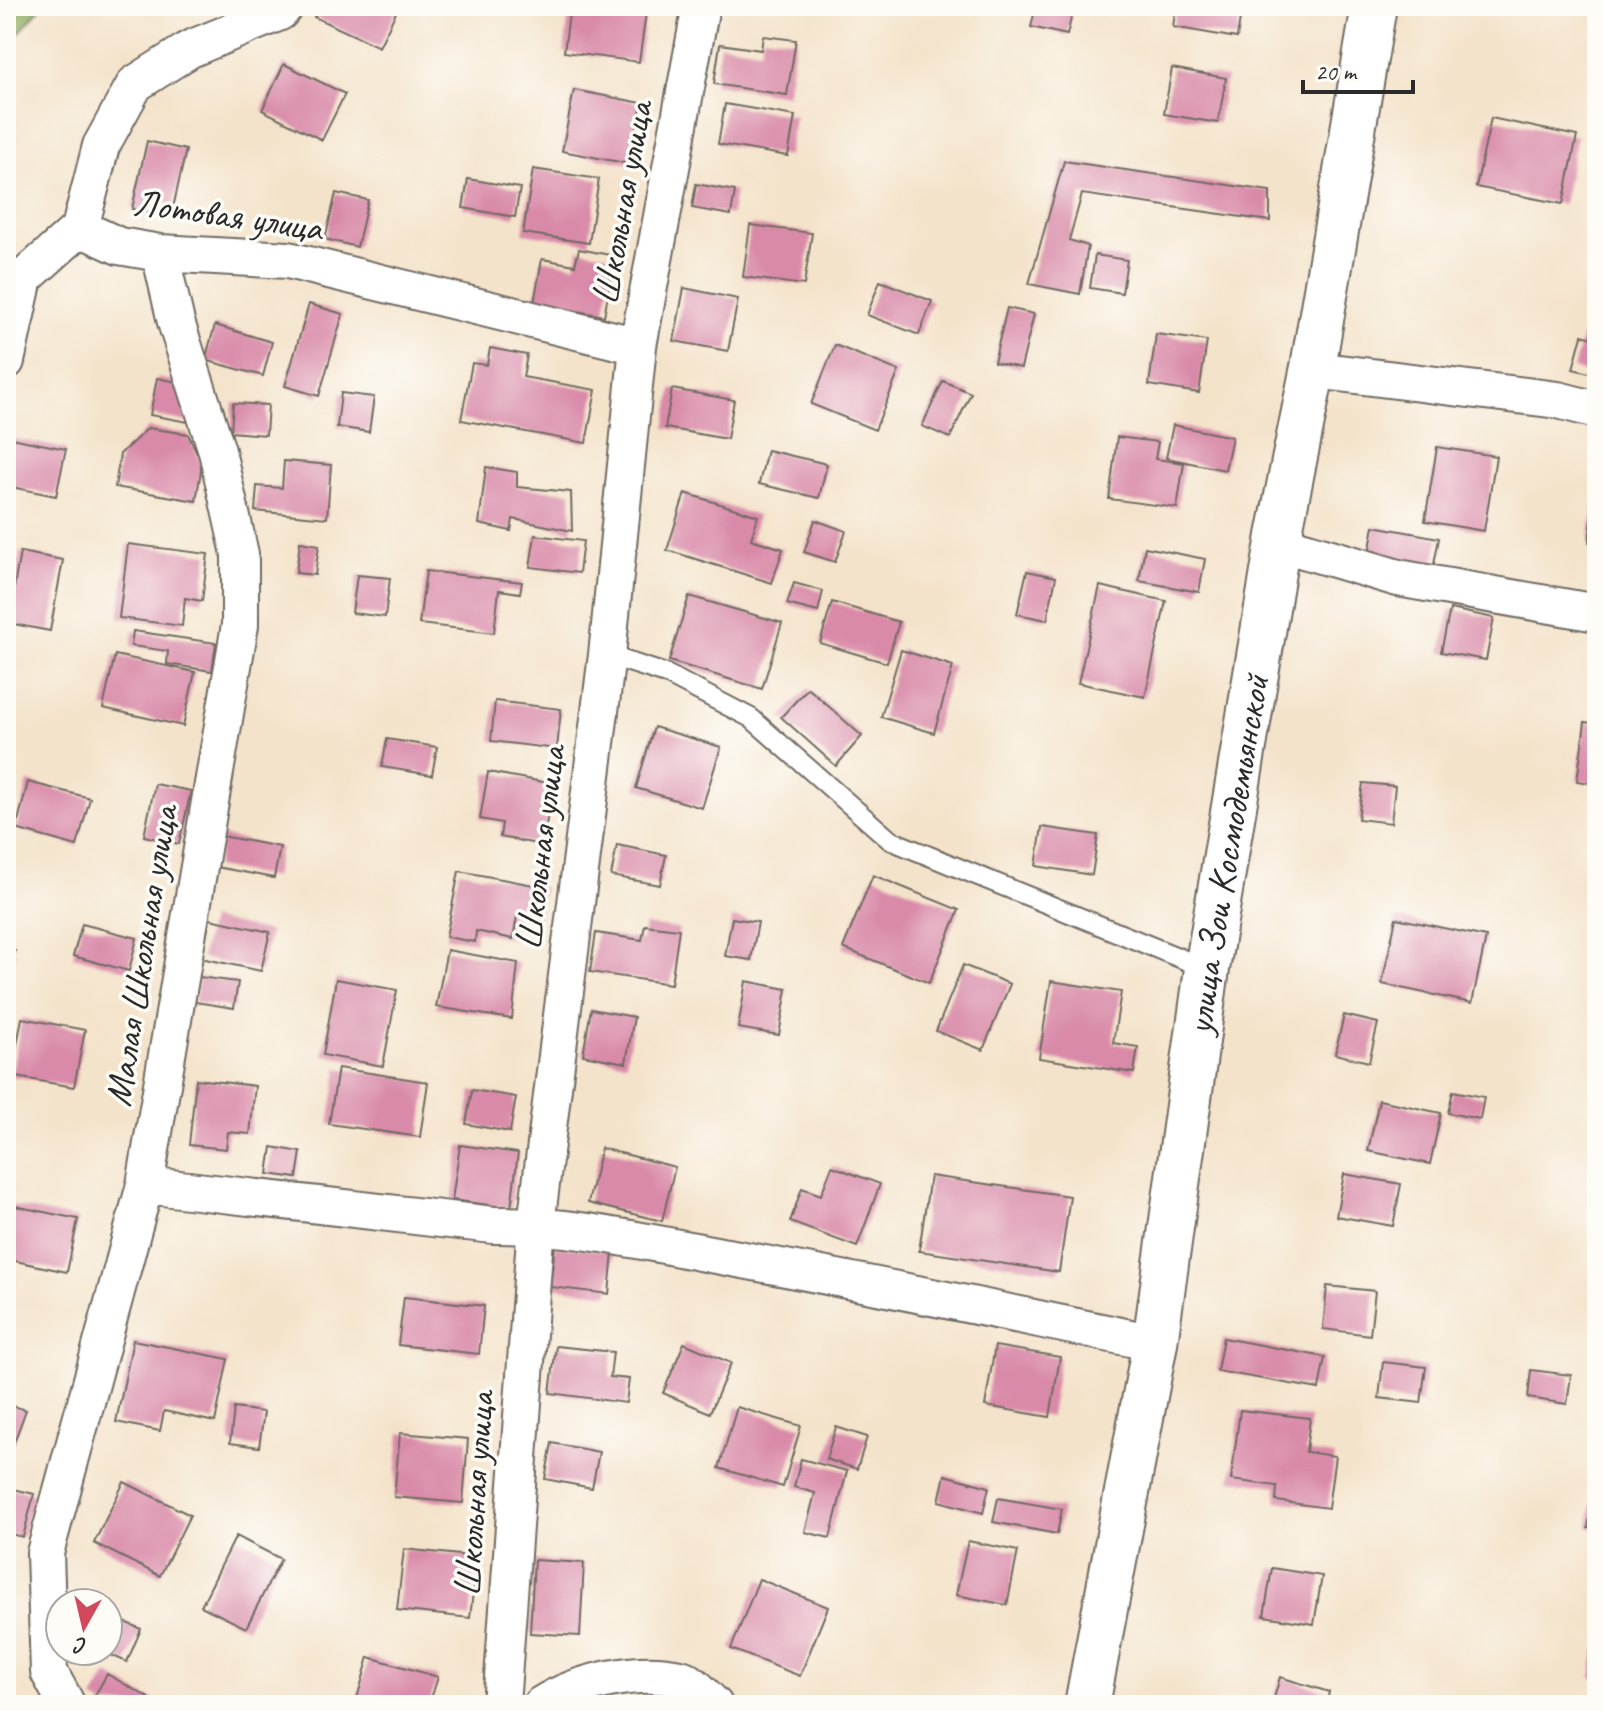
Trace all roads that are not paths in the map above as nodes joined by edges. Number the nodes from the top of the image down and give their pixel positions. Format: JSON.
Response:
{"nodes":[{"id":1,"x":285,"y":6,"type":"edge"},
{"id":2,"x":701,"y":6,"type":"edge"},
{"id":3,"x":1374,"y":6,"type":"edge"},
{"id":4,"x":80,"y":228,"type":"junction"},
{"id":5,"x":160,"y":253,"type":"junction"},
{"id":6,"x":638,"y":346,"type":"junction"},
{"id":7,"x":6,"y":361,"type":"edge"},
{"id":8,"x":1313,"y":367,"type":"junction"},
{"id":9,"x":1597,"y":410,"type":"edge"},
{"id":10,"x":1279,"y":536,"type":"junction"},
{"id":11,"x":1597,"y":613,"type":"edge"},
{"id":12,"x":607,"y":655,"type":"junction"},
{"id":13,"x":1207,"y":969,"type":"junction"},
{"id":14,"x":145,"y":1185,"type":"junction"},
{"id":15,"x":536,"y":1224,"type":"junction"},
{"id":16,"x":1155,"y":1343,"type":"junction"},
{"id":17,"x":67,"y":1705,"type":"edge"},
{"id":18,"x":501,"y":1705,"type":"edge"},
{"id":19,"x":541,"y":1705,"type":"edge"},
{"id":20,"x":714,"y":1705,"type":"edge"},
{"id":21,"x":1087,"y":1705,"type":"edge"}],
"edges":[{"from":1,"to":4,"type":"street","name":"Лотовая улица"},
{"from":2,"to":6,"type":"street","name":"Школьная улица"},
{"from":3,"to":8,"type":"street","name":"улица Зои Космодемьянской"},
{"from":4,"to":5,"type":"street","name":"Лотовая улица"},
{"from":4,"to":7,"type":"street"},
{"from":5,"to":6,"type":"street","name":"Лотовая улица"},
{"from":5,"to":14,"type":"street","name":"Малая Школьная улица"},
{"from":6,"to":12,"type":"street","name":"Школьная улица"},
{"from":8,"to":9,"type":"street"},
{"from":8,"to":10,"type":"street","name":"улица Зои Космодемьянской"},
{"from":10,"to":11,"type":"street"},
{"from":10,"to":13,"type":"street","name":"улица Зои Космодемьянской"},
{"from":12,"to":13,"type":"lane"},
{"from":12,"to":15,"type":"street","name":"Школьная улица"},
{"from":13,"to":16,"type":"street","name":"улица Зои Космодемьянской"},
{"from":14,"to":15,"type":"street"},
{"from":14,"to":17,"type":"street","name":"Малая Школьная улица"},
{"from":15,"to":16,"type":"street"},
{"from":15,"to":18,"type":"street","name":"Школьная улица"},
{"from":16,"to":21,"type":"street","name":"улица Зои Космодемьянской"},
{"from":19,"to":20,"type":"street"}]}
